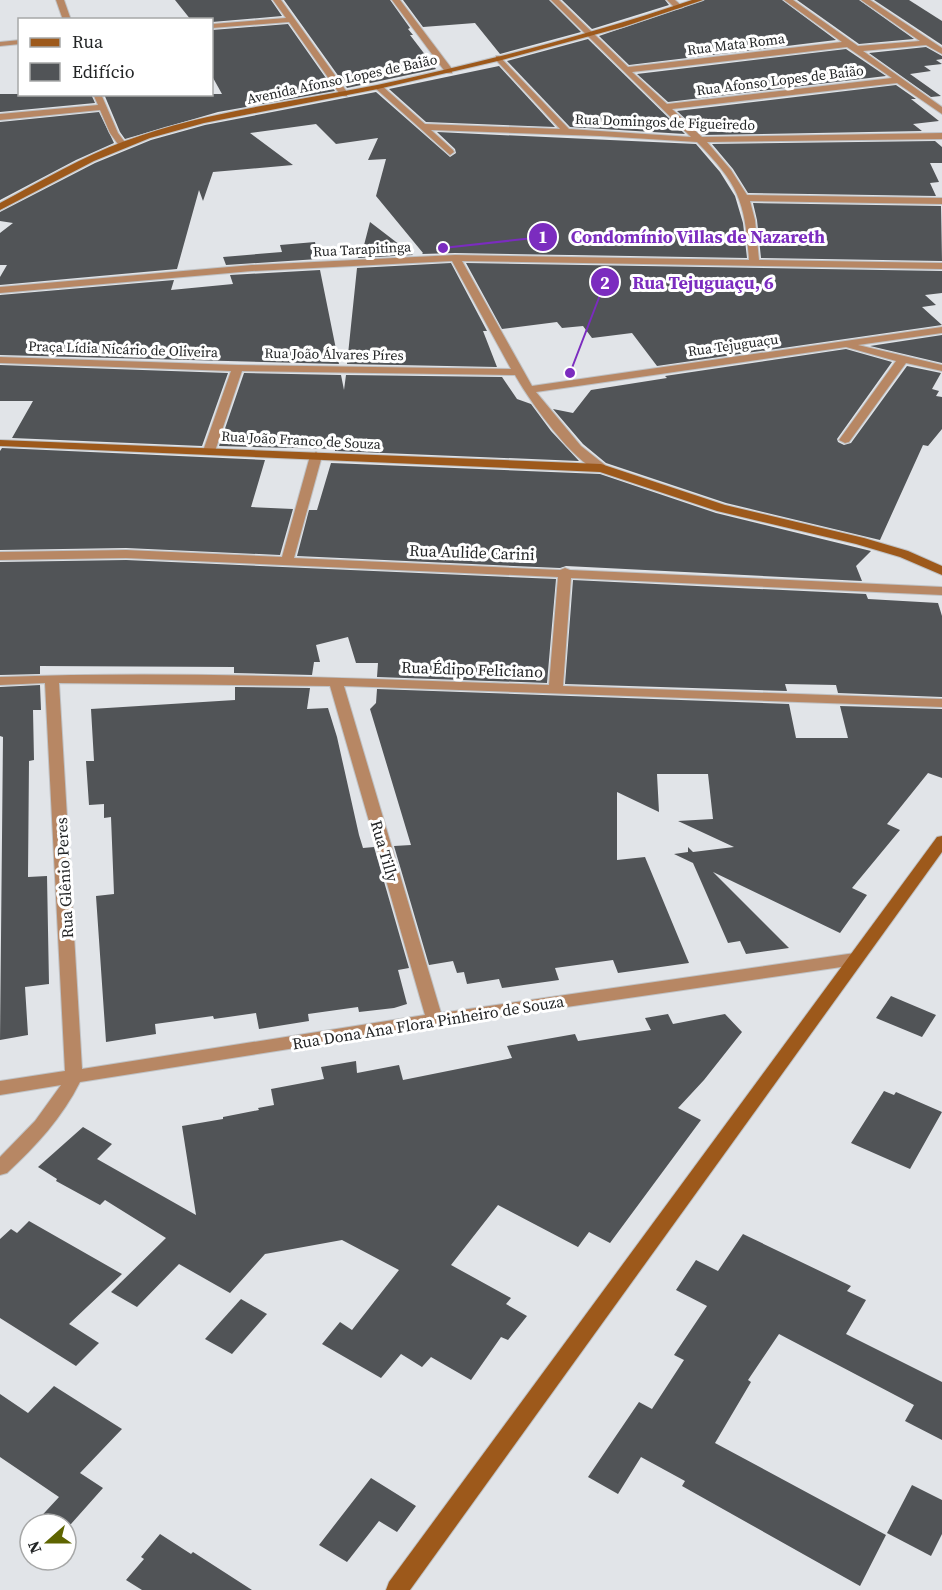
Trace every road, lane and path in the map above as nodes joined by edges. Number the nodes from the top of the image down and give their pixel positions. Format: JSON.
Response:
{"nodes":[{"id":1,"x":60,"y":0,"type":"edge"},
{"id":2,"x":276,"y":0,"type":"edge"},
{"id":3,"x":396,"y":0,"type":"edge"},
{"id":4,"x":555,"y":0,"type":"edge"},
{"id":5,"x":670,"y":0,"type":"edge"},
{"id":6,"x":699,"y":0,"type":"edge"},
{"id":7,"x":788,"y":0,"type":"edge"},
{"id":8,"x":866,"y":0,"type":"edge"},
{"id":9,"x":679,"y":7,"type":"junction"},
{"id":10,"x":66,"y":18,"type":"edge"},
{"id":11,"x":290,"y":20,"type":"junction"},
{"id":12,"x":213,"y":26,"type":"edge"},
{"id":13,"x":587,"y":34,"type":"junction"},
{"id":14,"x":18,"y":42,"type":"edge"},
{"id":15,"x":929,"y":42,"type":"junction"},
{"id":16,"x":0,"y":44,"type":"edge"},
{"id":17,"x":852,"y":47,"type":"junction"},
{"id":18,"x":942,"y":52,"type":"edge"},
{"id":19,"x":499,"y":58,"type":"junction"},
{"id":20,"x":449,"y":70,"type":"junction"},
{"id":21,"x":626,"y":70,"type":"junction"},
{"id":22,"x":899,"y":80,"type":"junction"},
{"id":23,"x":378,"y":87,"type":"junction"},
{"id":24,"x":344,"y":94,"type":"junction"},
{"id":25,"x":99,"y":96,"type":"edge"},
{"id":26,"x":103,"y":107,"type":"junction"},
{"id":27,"x":665,"y":107,"type":"junction"},
{"id":28,"x":942,"y":111,"type":"edge"},
{"id":29,"x":0,"y":117,"type":"edge"},
{"id":30,"x":423,"y":127,"type":"junction"},
{"id":31,"x":567,"y":132,"type":"junction"},
{"id":32,"x":942,"y":136,"type":"edge"},
{"id":33,"x":699,"y":140,"type":"junction"},
{"id":34,"x":123,"y":145,"type":"junction"},
{"id":35,"x":450,"y":152,"type":"dead end"},
{"id":36,"x":744,"y":198,"type":"junction"},
{"id":37,"x":942,"y":201,"type":"edge"},
{"id":38,"x":0,"y":207,"type":"edge"},
{"id":39,"x":455,"y":258,"type":"junction"},
{"id":40,"x":754,"y":264,"type":"junction"},
{"id":41,"x":942,"y":266,"type":"edge"},
{"id":42,"x":0,"y":290,"type":"edge"},
{"id":43,"x":942,"y":330,"type":"edge"},
{"id":44,"x":843,"y":344,"type":"junction"},
{"id":45,"x":903,"y":359,"type":"junction"},
{"id":46,"x":2,"y":362,"type":"edge"},
{"id":47,"x":238,"y":368,"type":"junction"},
{"id":48,"x":942,"y":368,"type":"edge"},
{"id":49,"x":517,"y":372,"type":"junction"},
{"id":50,"x":529,"y":390,"type":"junction"},
{"id":51,"x":845,"y":440,"type":"dead end"},
{"id":52,"x":0,"y":443,"type":"edge"},
{"id":53,"x":209,"y":451,"type":"junction"},
{"id":54,"x":316,"y":456,"type":"junction"},
{"id":55,"x":601,"y":468,"type":"junction"},
{"id":56,"x":0,"y":556,"type":"edge"},
{"id":57,"x":287,"y":561,"type":"junction"},
{"id":58,"x":942,"y":571,"type":"edge"},
{"id":59,"x":565,"y":572,"type":"junction"},
{"id":60,"x":942,"y":591,"type":"edge"},
{"id":61,"x":52,"y":679,"type":"junction"},
{"id":62,"x":0,"y":681,"type":"edge"},
{"id":63,"x":336,"y":682,"type":"junction"},
{"id":64,"x":556,"y":690,"type":"junction"},
{"id":65,"x":942,"y":703,"type":"edge"},
{"id":66,"x":942,"y":842,"type":"edge"},
{"id":67,"x":855,"y":959,"type":"junction"},
{"id":68,"x":435,"y":1020,"type":"junction"},
{"id":69,"x":74,"y":1077,"type":"junction"},
{"id":70,"x":0,"y":1088,"type":"edge"},
{"id":71,"x":0,"y":1168,"type":"edge"},
{"id":72,"x":397,"y":1590,"type":"edge"}],
"edges":[{"from":1,"to":10,"type":"street"},
{"from":2,"to":11,"type":"street"},
{"from":3,"to":20,"type":"street"},
{"from":4,"to":13,"type":"street"},
{"from":5,"to":9,"type":"street"},
{"from":6,"to":9,"type":"street","name":"Avenida Afonso Lopes de Baião"},
{"from":7,"to":17,"type":"street"},
{"from":8,"to":15,"type":"street"},
{"from":9,"to":13,"type":"street","name":"Avenida Afonso Lopes de Baião"},
{"from":11,"to":12,"type":"street"},
{"from":11,"to":24,"type":"street"},
{"from":13,"to":19,"type":"street","name":"Avenida Afonso Lopes de Baião"},
{"from":13,"to":21,"type":"street"},
{"from":14,"to":16,"type":"street"},
{"from":15,"to":17,"type":"street","name":"Rua Mata Roma"},
{"from":15,"to":18,"type":"street"},
{"from":17,"to":21,"type":"street","name":"Rua Mata Roma"},
{"from":17,"to":22,"type":"street"},
{"from":19,"to":20,"type":"street","name":"Avenida Afonso Lopes de Baião"},
{"from":19,"to":31,"type":"street"},
{"from":20,"to":23,"type":"street","name":"Avenida Afonso Lopes de Baião"},
{"from":21,"to":27,"type":"street"},
{"from":22,"to":27,"type":"street","name":"Rua Afonso Lopes de Baião"},
{"from":22,"to":28,"type":"street"},
{"from":23,"to":24,"type":"street","name":"Avenida Afonso Lopes de Baião"},
{"from":23,"to":30,"type":"street"},
{"from":24,"to":34,"type":"street","name":"Avenida Afonso Lopes de Baião"},
{"from":25,"to":26,"type":"street"},
{"from":26,"to":29,"type":"street"},
{"from":26,"to":34,"type":"street"},
{"from":27,"to":33,"type":"street"},
{"from":30,"to":31,"type":"street","name":"Rua Domingos de Figueiredo"},
{"from":30,"to":35,"type":"street"},
{"from":31,"to":33,"type":"street","name":"Rua Domingos de Figueiredo"},
{"from":32,"to":33,"type":"street","name":"Rua Domingos de Figueiredo"},
{"from":33,"to":36,"type":"street"},
{"from":34,"to":38,"type":"street","name":"Avenida Afonso Lopes de Baião"},
{"from":36,"to":37,"type":"street"},
{"from":36,"to":40,"type":"street"},
{"from":39,"to":40,"type":"street","name":"Rua Tarapitinga"},
{"from":39,"to":42,"type":"street","name":"Rua Tarapitinga"},
{"from":39,"to":49,"type":"street"},
{"from":40,"to":41,"type":"street","name":"Rua Tarapitinga"},
{"from":43,"to":44,"type":"street","name":"Rua Tejuguaçu"},
{"from":44,"to":45,"type":"street"},
{"from":44,"to":50,"type":"street","name":"Rua Tejuguaçu"},
{"from":45,"to":48,"type":"street"},
{"from":45,"to":51,"type":"street"},
{"from":46,"to":47,"type":"street","name":"Praça Lídia Nicário de Oliveira"},
{"from":47,"to":49,"type":"street","name":"Rua João Álvares Píres"},
{"from":47,"to":53,"type":"street"},
{"from":49,"to":50,"type":"street"},
{"from":50,"to":55,"type":"street"},
{"from":52,"to":53,"type":"street","name":"Rua João Franco de Souza"},
{"from":53,"to":54,"type":"street","name":"Rua João Franco de Souza"},
{"from":54,"to":55,"type":"street","name":"Rua João Franco de Souza"},
{"from":54,"to":57,"type":"street"},
{"from":55,"to":58,"type":"street","name":"Rua João Franco de Souza"},
{"from":56,"to":57,"type":"street","name":"Rua Aulide Carini"},
{"from":57,"to":59,"type":"street","name":"Rua Aulide Carini"},
{"from":59,"to":60,"type":"street","name":"Rua Aulide Carini"},
{"from":59,"to":64,"type":"street"},
{"from":61,"to":62,"type":"street","name":"Rua Édipo Feliciano"},
{"from":61,"to":63,"type":"street","name":"Rua Édipo Feliciano"},
{"from":61,"to":69,"type":"street","name":"Rua Glênio Peres"},
{"from":63,"to":64,"type":"street","name":"Rua Édipo Feliciano"},
{"from":63,"to":68,"type":"street","name":"Rua Tilly"},
{"from":64,"to":65,"type":"street","name":"Rua Édipo Feliciano"},
{"from":66,"to":67,"type":"street"},
{"from":67,"to":68,"type":"street","name":"Rua Dona Ana Flora Pinheiro de Souza"},
{"from":67,"to":72,"type":"street"},
{"from":68,"to":69,"type":"street","name":"Rua Dona Ana Flora Pinheiro de Souza"},
{"from":69,"to":70,"type":"street","name":"Rua Dona Ana Flora Pinheiro de Souza"},
{"from":69,"to":71,"type":"street"}]}
